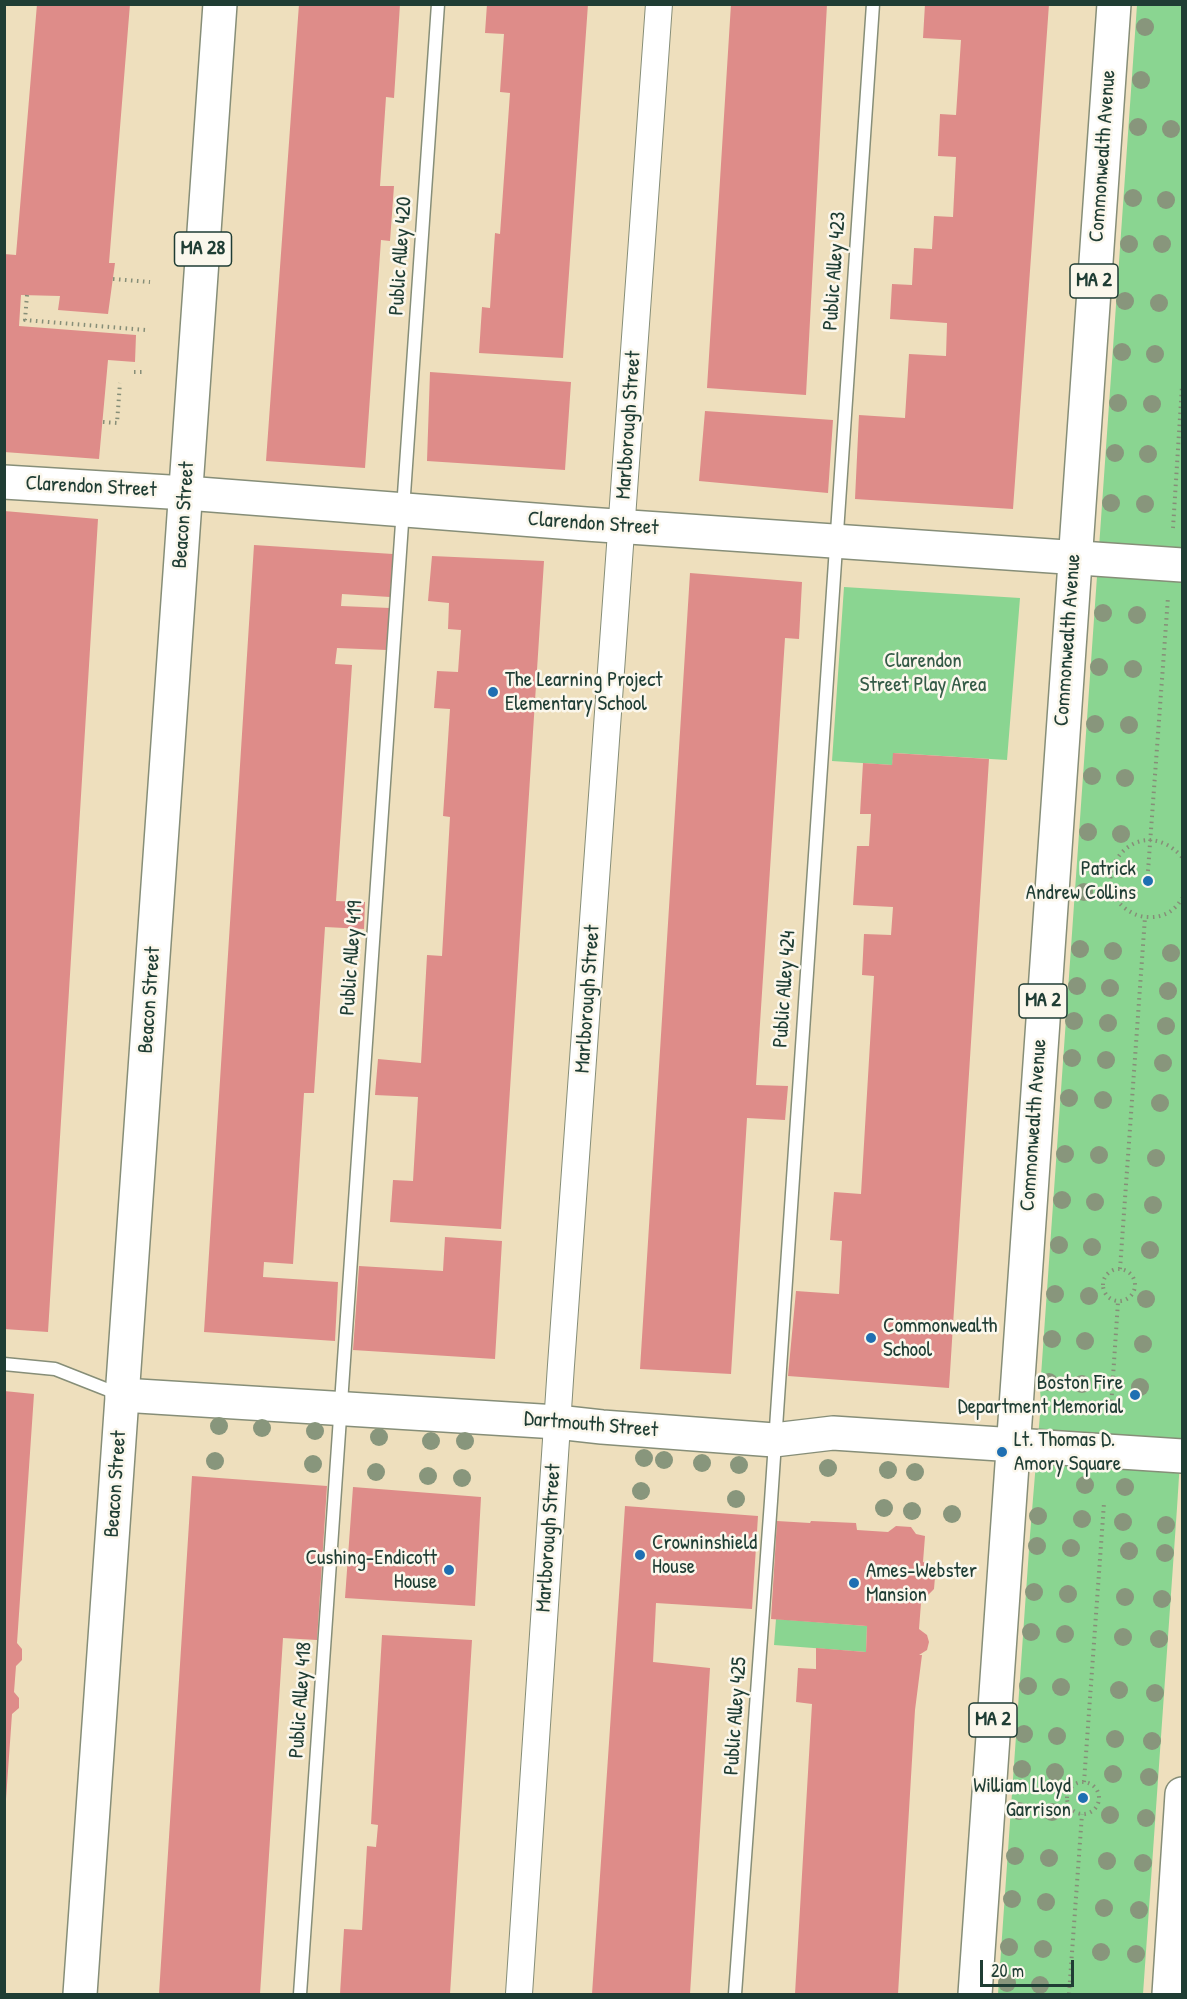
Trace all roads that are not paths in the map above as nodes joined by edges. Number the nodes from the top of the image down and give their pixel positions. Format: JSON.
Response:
{"nodes":[{"id":1,"x":220,"y":4,"type":"edge"},
{"id":2,"x":438,"y":4,"type":"edge"},
{"id":3,"x":659,"y":4,"type":"edge"},
{"id":4,"x":873,"y":4,"type":"edge"},
{"id":5,"x":1114,"y":4,"type":"edge"},
{"id":6,"x":4,"y":482,"type":"edge"},
{"id":7,"x":186,"y":493,"type":"junction"},
{"id":8,"x":402,"y":509,"type":"junction"},
{"id":9,"x":622,"y":526,"type":"junction"},
{"id":10,"x":835,"y":541,"type":"junction"},
{"id":11,"x":1074,"y":557,"type":"junction"},
{"id":12,"x":1182,"y":565,"type":"edge"},
{"id":13,"x":4,"y":1364,"type":"edge"},
{"id":14,"x":122,"y":1395,"type":"junction"},
{"id":15,"x":340,"y":1408,"type":"junction"},
{"id":16,"x":557,"y":1422,"type":"junction"},
{"id":17,"x":774,"y":1440,"type":"junction"},
{"id":18,"x":1012,"y":1445,"type":"junction"},
{"id":19,"x":1182,"y":1456,"type":"edge"},
{"id":20,"x":1182,"y":1794,"type":"edge"},
{"id":21,"x":80,"y":1995,"type":"edge"},
{"id":22,"x":300,"y":1995,"type":"edge"},
{"id":23,"x":519,"y":1995,"type":"edge"},
{"id":24,"x":735,"y":1995,"type":"edge"},
{"id":25,"x":975,"y":1995,"type":"edge"},
{"id":26,"x":1168,"y":1995,"type":"edge"}],
"edges":[{"from":1,"to":7,"type":"main road","name":"Beacon Street","number":"MA 28"},
{"from":2,"to":8,"type":"lane","name":"Public Alley 420"},
{"from":3,"to":9,"type":"street","name":"Marlborough Street"},
{"from":4,"to":10,"type":"lane","name":"Public Alley 423"},
{"from":5,"to":11,"type":"main road","name":"Commonwealth Avenue","number":"MA 2"},
{"from":6,"to":7,"type":"main road","name":"Clarendon Street"},
{"from":7,"to":8,"type":"main road","name":"Clarendon Street"},
{"from":7,"to":14,"type":"main road","name":"Beacon Street"},
{"from":8,"to":9,"type":"main road","name":"Clarendon Street"},
{"from":8,"to":15,"type":"lane","name":"Public Alley 419"},
{"from":9,"to":10,"type":"main road","name":"Clarendon Street"},
{"from":9,"to":16,"type":"street","name":"Marlborough Street"},
{"from":10,"to":11,"type":"main road","name":"Clarendon Street"},
{"from":10,"to":17,"type":"lane","name":"Public Alley 424"},
{"from":11,"to":12,"type":"main road","name":"Clarendon Street"},
{"from":11,"to":18,"type":"main road","name":"Commonwealth Avenue","number":"MA 2"},
{"from":13,"to":14,"type":"lane","name":"Dartmouth Street"},
{"from":14,"to":15,"type":"main road","name":"Dartmouth Street"},
{"from":14,"to":21,"type":"main road","name":"Beacon Street"},
{"from":15,"to":16,"type":"main road","name":"Dartmouth Street"},
{"from":15,"to":22,"type":"lane","name":"Public Alley 418"},
{"from":16,"to":17,"type":"main road","name":"Dartmouth Street"},
{"from":16,"to":23,"type":"street","name":"Marlborough Street"},
{"from":17,"to":18,"type":"main road","name":"Dartmouth Street"},
{"from":17,"to":24,"type":"lane","name":"Public Alley 425"},
{"from":18,"to":19,"type":"main road","name":"Dartmouth Street"},
{"from":18,"to":25,"type":"main road","name":"Commonwealth Avenue","number":"MA 2"},
{"from":20,"to":26,"type":"main road"}]}
